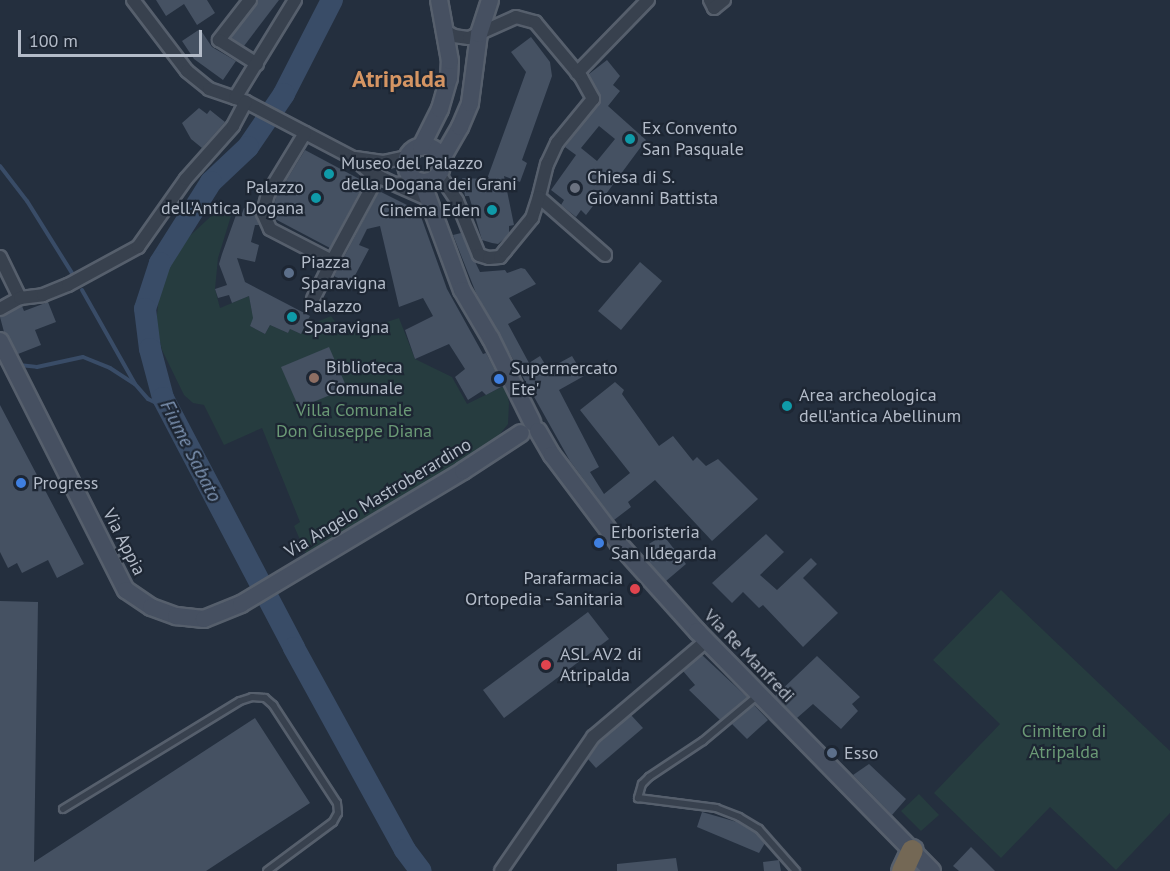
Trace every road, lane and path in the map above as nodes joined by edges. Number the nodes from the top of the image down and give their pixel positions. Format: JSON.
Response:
{"nodes":[{"id":1,"x":133,"y":0,"type":"edge"},
{"id":2,"x":250,"y":0,"type":"edge"},
{"id":3,"x":295,"y":0,"type":"edge"},
{"id":4,"x":439,"y":0,"type":"edge"},
{"id":5,"x":490,"y":0,"type":"edge"},
{"id":6,"x":648,"y":0,"type":"edge"},
{"id":7,"x":710,"y":0,"type":"edge"},
{"id":8,"x":724,"y":0,"type":"edge"},
{"id":9,"x":445,"y":31,"type":"junction"},
{"id":10,"x":479,"y":34,"type":"junction"},
{"id":11,"x":257,"y":64,"type":"junction"},
{"id":12,"x":578,"y":73,"type":"junction"},
{"id":13,"x":244,"y":101,"type":"junction"},
{"id":14,"x":301,"y":131,"type":"junction"},
{"id":15,"x":421,"y":147,"type":"junction"},
{"id":16,"x":407,"y":157,"type":"junction"},
{"id":17,"x":353,"y":158,"type":"junction"},
{"id":18,"x":434,"y":174,"type":"junction"},
{"id":19,"x":378,"y":176,"type":"junction"},
{"id":20,"x":395,"y":184,"type":"junction"},
{"id":21,"x":539,"y":197,"type":"junction"},
{"id":22,"x":429,"y":200,"type":"junction"},
{"id":23,"x":437,"y":218,"type":"junction"},
{"id":24,"x":605,"y":255,"type":"dead end"},
{"id":25,"x":0,"y":257,"type":"edge"},
{"id":26,"x":332,"y":261,"type":"junction"},
{"id":27,"x":20,"y":298,"type":"junction"},
{"id":28,"x":313,"y":299,"type":"dead end"},
{"id":29,"x":0,"y":309,"type":"edge"},
{"id":30,"x":0,"y":341,"type":"edge"},
{"id":31,"x":528,"y":431,"type":"junction"},
{"id":32,"x":280,"y":581,"type":"joint"},
{"id":33,"x":706,"y":641,"type":"junction"},
{"id":34,"x":759,"y":694,"type":"junction"},
{"id":35,"x":63,"y":809,"type":"dead end"},
{"id":36,"x":912,"y":850,"type":"junction"},
{"id":37,"x":267,"y":871,"type":"edge"},
{"id":38,"x":501,"y":871,"type":"edge"},
{"id":39,"x":796,"y":871,"type":"edge"},
{"id":40,"x":902,"y":871,"type":"edge"},
{"id":41,"x":932,"y":871,"type":"edge"}],
"edges":[{"from":1,"to":13,"type":"street"},
{"from":2,"to":11,"type":"street"},
{"from":3,"to":11,"type":"street"},
{"from":4,"to":9,"type":"street"},
{"from":5,"to":10,"type":"street"},
{"from":6,"to":12,"type":"street"},
{"from":7,"to":8,"type":"street"},
{"from":9,"to":10,"type":"street"},
{"from":9,"to":15,"type":"street"},
{"from":10,"to":12,"type":"street"},
{"from":10,"to":18,"type":"street"},
{"from":11,"to":13,"type":"street"},
{"from":12,"to":21,"type":"street"},
{"from":13,"to":14,"type":"street"},
{"from":13,"to":27,"type":"street"},
{"from":14,"to":17,"type":"street"},
{"from":14,"to":26,"type":"street"},
{"from":15,"to":16,"type":"street"},
{"from":15,"to":18,"type":"street"},
{"from":16,"to":17,"type":"street"},
{"from":16,"to":18,"type":"street"},
{"from":17,"to":19,"type":"street"},
{"from":18,"to":20,"type":"street"},
{"from":18,"to":21,"type":"street"},
{"from":18,"to":22,"type":"street"},
{"from":18,"to":23,"type":"street"},
{"from":19,"to":20,"type":"street"},
{"from":19,"to":26,"type":"street"},
{"from":20,"to":22,"type":"street"},
{"from":21,"to":24,"type":"street"},
{"from":22,"to":23,"type":"street"},
{"from":23,"to":31,"type":"street"},
{"from":25,"to":27,"type":"street"},
{"from":26,"to":28,"type":"street"},
{"from":27,"to":29,"type":"street"},
{"from":30,"to":32,"type":"street","name":"Via Appia"},
{"from":31,"to":32,"type":"street","name":"Via Angelo Mastroberardino"},
{"from":31,"to":33,"type":"street","name":"Via Re Manfredi"},
{"from":33,"to":34,"type":"street","name":"Via Re Manfredi"},
{"from":33,"to":38,"type":"street"},
{"from":34,"to":36,"type":"street","name":"Via Re Manfredi"},
{"from":34,"to":39,"type":"lane"},
{"from":35,"to":37,"type":"lane"},
{"from":36,"to":40,"type":"highway"},
{"from":36,"to":41,"type":"street","name":"Via Re Manfredi"}]}
